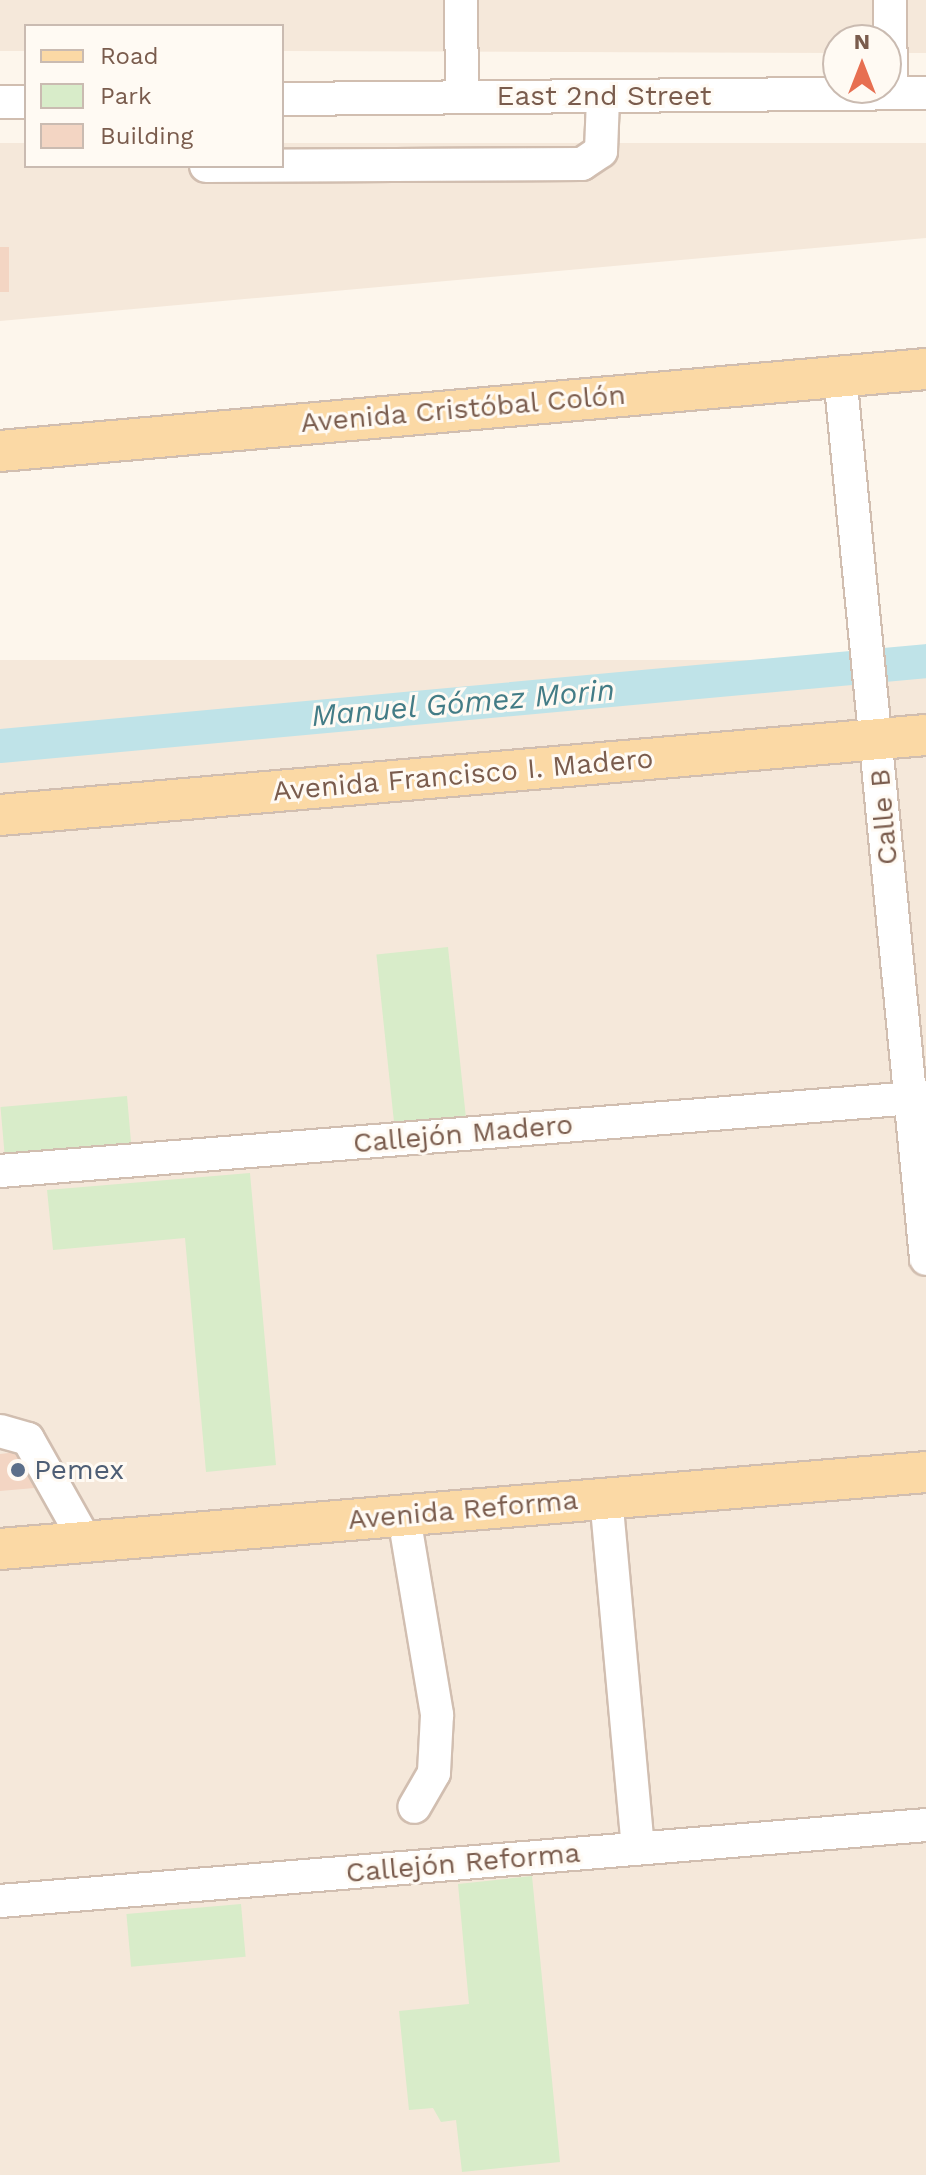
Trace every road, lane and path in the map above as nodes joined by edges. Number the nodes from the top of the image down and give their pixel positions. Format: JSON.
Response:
{"nodes":[{"id":1,"x":461,"y":0,"type":"edge"},
{"id":2,"x":890,"y":0,"type":"edge"},
{"id":3,"x":890,"y":24,"type":"edge"},
{"id":4,"x":902,"y":93,"type":"edge"},
{"id":5,"x":926,"y":93,"type":"edge"},
{"id":6,"x":822,"y":94,"type":"edge"},
{"id":7,"x":462,"y":96,"type":"junction"},
{"id":8,"x":284,"y":99,"type":"edge"},
{"id":9,"x":603,"y":99,"type":"junction"},
{"id":10,"x":0,"y":102,"type":"edge"},
{"id":11,"x":24,"y":102,"type":"edge"},
{"id":12,"x":284,"y":166,"type":"edge"},
{"id":13,"x":926,"y":369,"type":"edge"},
{"id":14,"x":840,"y":375,"type":"junction"},
{"id":15,"x":0,"y":451,"type":"edge"},
{"id":16,"x":926,"y":735,"type":"edge"},
{"id":17,"x":877,"y":739,"type":"junction"},
{"id":18,"x":0,"y":815,"type":"edge"},
{"id":19,"x":917,"y":1098,"type":"edge"},
{"id":20,"x":0,"y":1171,"type":"edge"},
{"id":21,"x":926,"y":1259,"type":"edge"},
{"id":22,"x":0,"y":1431,"type":"edge"},
{"id":23,"x":926,"y":1472,"type":"edge"},
{"id":24,"x":606,"y":1497,"type":"junction"},
{"id":25,"x":404,"y":1517,"type":"junction"},
{"id":26,"x":86,"y":1542,"type":"junction"},
{"id":27,"x":0,"y":1549,"type":"edge"},
{"id":28,"x":414,"y":1807,"type":"dead end"},
{"id":29,"x":926,"y":1825,"type":"edge"},
{"id":30,"x":638,"y":1848,"type":"junction"},
{"id":31,"x":0,"y":1901,"type":"edge"}],
"edges":[{"from":1,"to":7,"type":"street"},
{"from":2,"to":3,"type":"street"},
{"from":4,"to":5,"type":"street","name":"East 2nd Street"},
{"from":6,"to":9,"type":"street","name":"East 2nd Street"},
{"from":7,"to":8,"type":"street","name":"East 2nd Street"},
{"from":7,"to":9,"type":"street","name":"East 2nd Street"},
{"from":9,"to":12,"type":"street"},
{"from":10,"to":11,"type":"street"},
{"from":13,"to":14,"type":"main road","name":"Avenida Cristóbal Colón"},
{"from":14,"to":15,"type":"main road","name":"Avenida Cristóbal Colón"},
{"from":14,"to":17,"type":"street","name":"Calle B"},
{"from":16,"to":17,"type":"main road","name":"Avenida Francisco I. Madero"},
{"from":17,"to":18,"type":"main road","name":"Avenida Francisco I. Madero"},
{"from":17,"to":19,"type":"street","name":"Calle B"},
{"from":19,"to":20,"type":"street","name":"Callejón Madero"},
{"from":19,"to":21,"type":"street","name":"Calle B"},
{"from":22,"to":26,"type":"street"},
{"from":23,"to":24,"type":"main road","name":"Avenida Reforma"},
{"from":24,"to":25,"type":"main road","name":"Avenida Reforma"},
{"from":24,"to":30,"type":"street"},
{"from":25,"to":26,"type":"main road","name":"Avenida Reforma"},
{"from":25,"to":28,"type":"street"},
{"from":26,"to":27,"type":"main road","name":"Avenida Reforma"},
{"from":29,"to":30,"type":"street","name":"Callejón Reforma"},
{"from":30,"to":31,"type":"street","name":"Callejón Reforma"}]}
